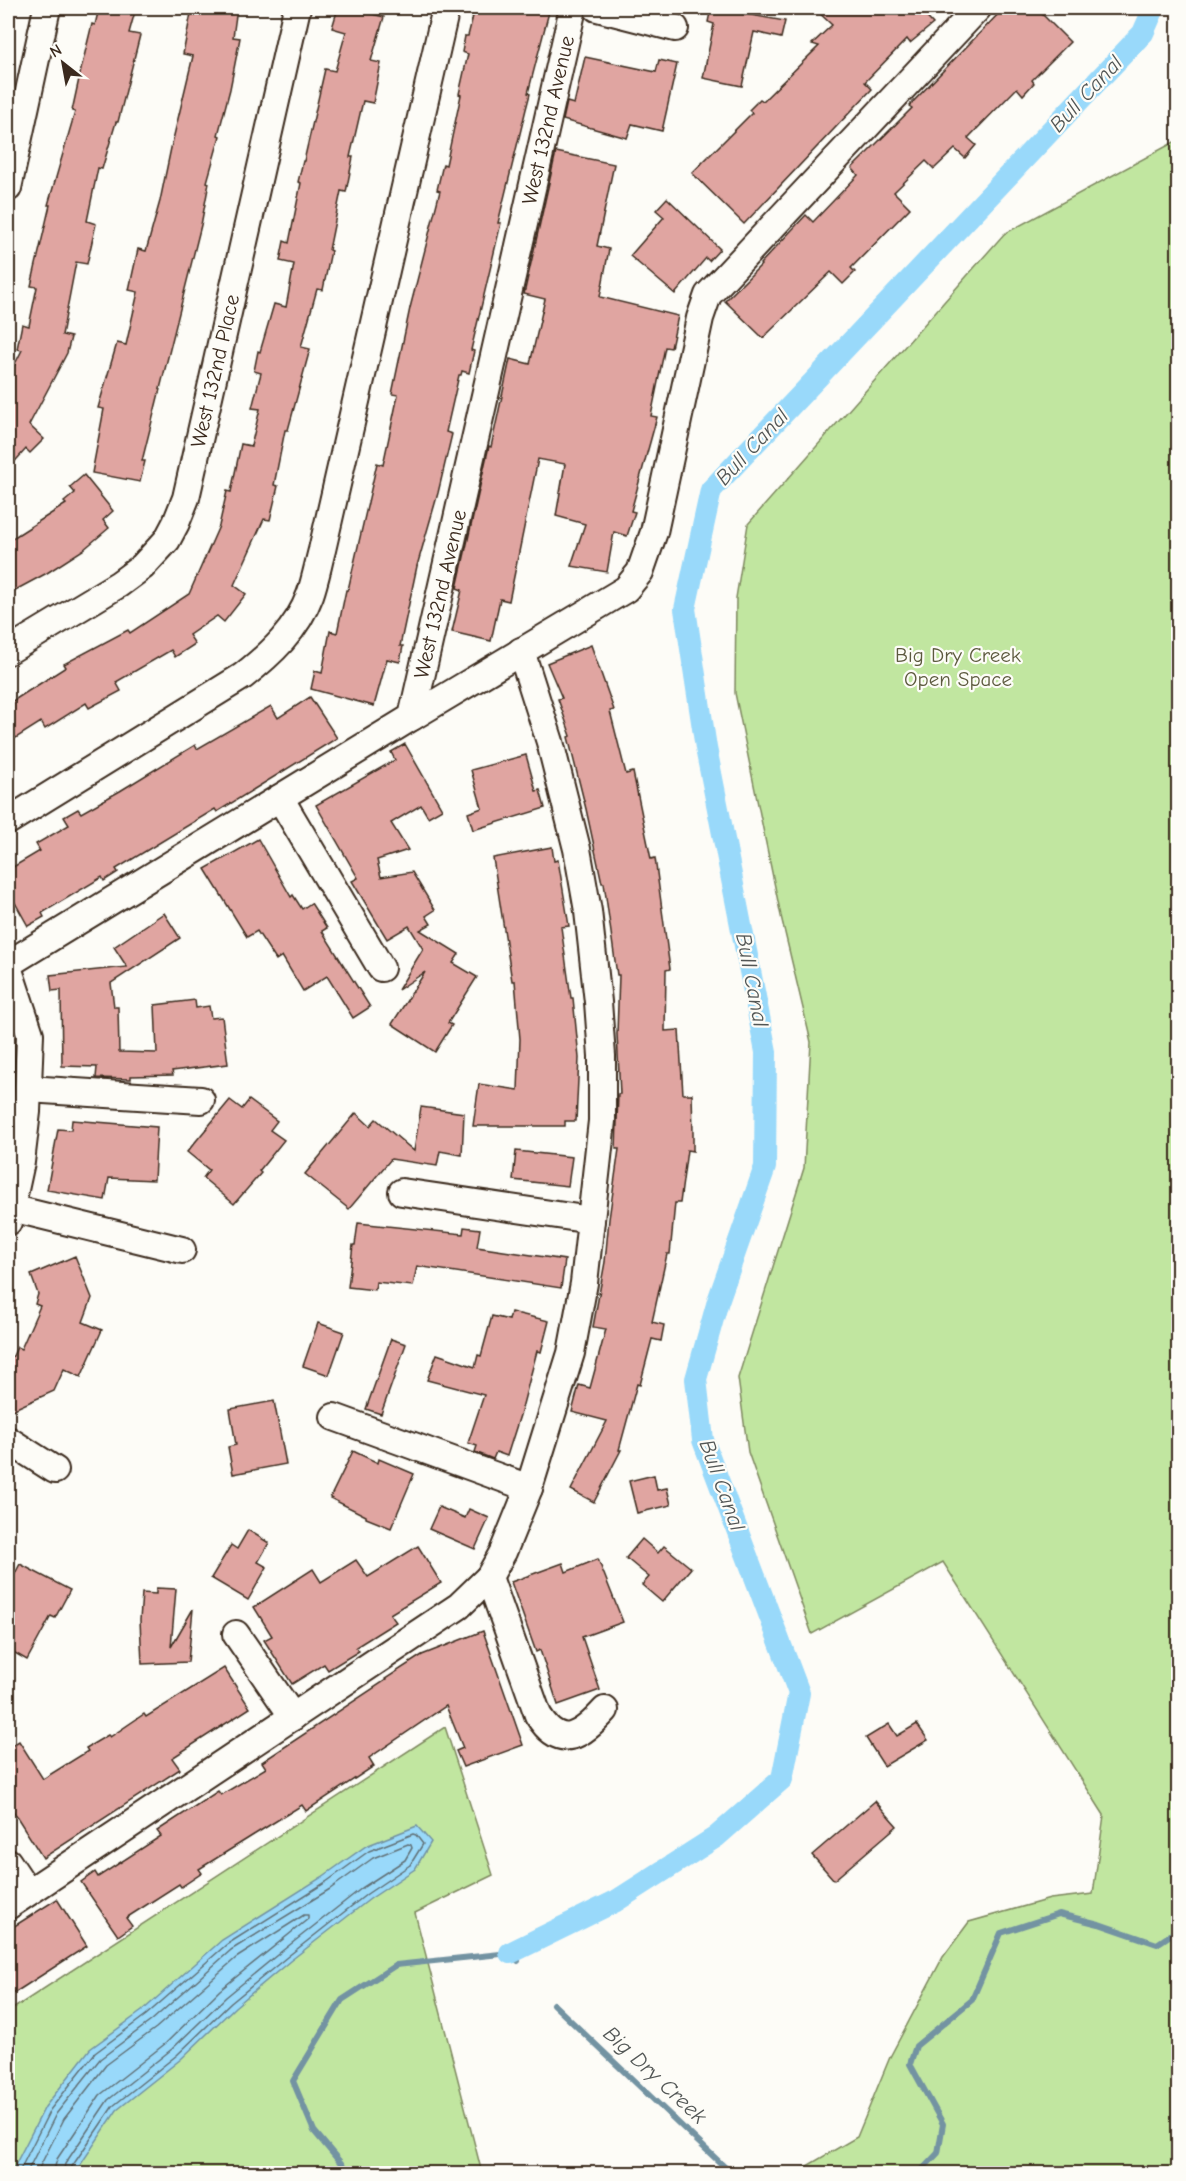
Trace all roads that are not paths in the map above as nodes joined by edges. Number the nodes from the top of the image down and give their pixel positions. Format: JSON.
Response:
{"nodes":[{"id":1,"x":47,"y":8,"type":"edge"},
{"id":2,"x":297,"y":8,"type":"edge"},
{"id":3,"x":446,"y":8,"type":"edge"},
{"id":4,"x":573,"y":8,"type":"edge"},
{"id":5,"x":597,"y":8,"type":"edge"},
{"id":6,"x":970,"y":10,"type":"edge"},
{"id":7,"x":675,"y":28,"type":"dead end"},
{"id":8,"x":8,"y":188,"type":"edge"},
{"id":9,"x":8,"y":651,"type":"edge"},
{"id":10,"x":521,"y":651,"type":"junction"},
{"id":11,"x":412,"y":717,"type":"junction"},
{"id":12,"x":280,"y":798,"type":"junction"},
{"id":13,"x":8,"y":821,"type":"edge"},
{"id":14,"x":8,"y":965,"type":"edge"},
{"id":15,"x":381,"y":968,"type":"dead end"},
{"id":16,"x":28,"y":1089,"type":"junction"},
{"id":17,"x":201,"y":1100,"type":"dead end"},
{"id":18,"x":402,"y":1192,"type":"dead end"},
{"id":19,"x":9,"y":1215,"type":"edge"},
{"id":20,"x":591,"y":1220,"type":"junction"},
{"id":21,"x":182,"y":1250,"type":"dead end"},
{"id":22,"x":334,"y":1417,"type":"dead end"},
{"id":23,"x":8,"y":1440,"type":"edge"},
{"id":24,"x":55,"y":1470,"type":"dead end"},
{"id":25,"x":530,"y":1488,"type":"junction"},
{"id":26,"x":489,"y":1577,"type":"junction"},
{"id":27,"x":236,"y":1634,"type":"dead end"},
{"id":28,"x":604,"y":1710,"type":"dead end"},
{"id":29,"x":293,"y":1717,"type":"junction"},
{"id":30,"x":8,"y":1862,"type":"edge"},
{"id":31,"x":18,"y":1899,"type":"edge"}],
"edges":[{"from":1,"to":8,"type":"street"},
{"from":2,"to":9,"type":"street","name":"West 132nd Place"},
{"from":3,"to":13,"type":"street"},
{"from":4,"to":11,"type":"street","name":"West 132nd Avenue"},
{"from":5,"to":7,"type":"street"},
{"from":6,"to":10,"type":"street"},
{"from":10,"to":11,"type":"street"},
{"from":10,"to":20,"type":"street"},
{"from":11,"to":12,"type":"street"},
{"from":12,"to":14,"type":"street"},
{"from":12,"to":15,"type":"street"},
{"from":14,"to":16,"type":"street"},
{"from":16,"to":17,"type":"street"},
{"from":16,"to":19,"type":"street"},
{"from":18,"to":20,"type":"street"},
{"from":19,"to":21,"type":"street"},
{"from":20,"to":25,"type":"street"},
{"from":22,"to":25,"type":"street"},
{"from":23,"to":24,"type":"street"},
{"from":25,"to":26,"type":"street"},
{"from":26,"to":28,"type":"street"},
{"from":26,"to":29,"type":"street"},
{"from":27,"to":29,"type":"street"},
{"from":29,"to":31,"type":"street"},
{"from":30,"to":31,"type":"street"}]}
